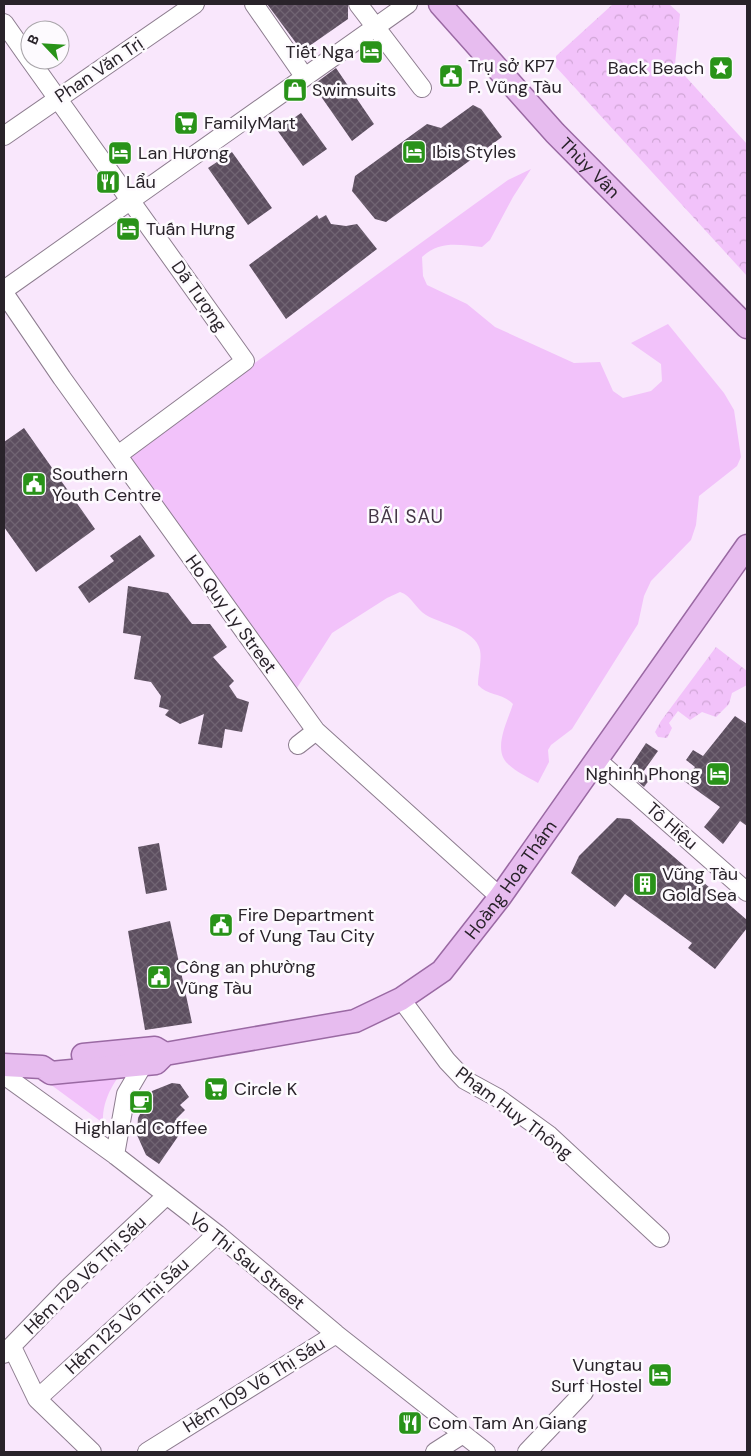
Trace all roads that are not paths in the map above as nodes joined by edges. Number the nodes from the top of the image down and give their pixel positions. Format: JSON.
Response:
{"nodes":[{"id":1,"x":195,"y":4,"type":"edge"},
{"id":2,"x":254,"y":4,"type":"edge"},
{"id":3,"x":358,"y":4,"type":"edge"},
{"id":4,"x":408,"y":4,"type":"edge"},
{"id":5,"x":440,"y":4,"type":"edge"},
{"id":6,"x":4,"y":23,"type":"edge"},
{"id":7,"x":374,"y":26,"type":"junction"},
{"id":8,"x":20,"y":46,"type":"edge"},
{"id":9,"x":37,"y":70,"type":"edge"},
{"id":10,"x":304,"y":76,"type":"junction"},
{"id":11,"x":422,"y":88,"type":"dead end"},
{"id":12,"x":58,"y":98,"type":"junction"},
{"id":13,"x":4,"y":136,"type":"edge"},
{"id":14,"x":131,"y":199,"type":"junction"},
{"id":15,"x":4,"y":292,"type":"edge"},
{"id":16,"x":747,"y":327,"type":"edge"},
{"id":17,"x":118,"y":455,"type":"junction"},
{"id":18,"x":747,"y":546,"type":"edge"},
{"id":19,"x":316,"y":731,"type":"junction"},
{"id":20,"x":298,"y":745,"type":"dead end"},
{"id":21,"x":597,"y":760,"type":"junction"},
{"id":22,"x":747,"y":892,"type":"edge"},
{"id":23,"x":500,"y":897,"type":"junction"},
{"id":24,"x":401,"y":998,"type":"junction"},
{"id":25,"x":165,"y":1054,"type":"junction"},
{"id":26,"x":4,"y":1065,"type":"edge"},
{"id":27,"x":143,"y":1065,"type":"junction"},
{"id":28,"x":42,"y":1067,"type":"junction"},
{"id":29,"x":4,"y":1075,"type":"edge"},
{"id":30,"x":115,"y":1155,"type":"junction"},
{"id":31,"x":166,"y":1196,"type":"junction"},
{"id":32,"x":217,"y":1234,"type":"junction"},
{"id":33,"x":660,"y":1238,"type":"dead end"},
{"id":34,"x":336,"y":1334,"type":"junction"},
{"id":35,"x":8,"y":1350,"type":"edge"},
{"id":36,"x":584,"y":1392,"type":"dead end"},
{"id":37,"x":38,"y":1398,"type":"junction"},
{"id":38,"x":463,"y":1434,"type":"junction"},
{"id":39,"x":92,"y":1452,"type":"edge"},
{"id":40,"x":147,"y":1452,"type":"edge"},
{"id":41,"x":435,"y":1452,"type":"edge"},
{"id":42,"x":486,"y":1452,"type":"edge"},
{"id":43,"x":527,"y":1452,"type":"edge"}],
"edges":[{"from":1,"to":12,"type":"street","name":"Phan Văn Trị"},
{"from":2,"to":10,"type":"street"},
{"from":3,"to":7,"type":"street"},
{"from":4,"to":7,"type":"street"},
{"from":5,"to":16,"type":"main road","name":"Thùy Vân"},
{"from":6,"to":8,"type":"street","name":"Dã Tượng"},
{"from":7,"to":10,"type":"street"},
{"from":7,"to":11,"type":"street"},
{"from":9,"to":12,"type":"street","name":"Dã Tượng"},
{"from":10,"to":14,"type":"street"},
{"from":12,"to":13,"type":"street","name":"Phan Văn Trị"},
{"from":12,"to":14,"type":"street","name":"Dã Tượng"},
{"from":14,"to":15,"type":"street"},
{"from":14,"to":17,"type":"street","name":"Dã Tượng"},
{"from":15,"to":17,"type":"street","name":"Ho Quy Ly Street"},
{"from":17,"to":19,"type":"street","name":"Ho Quy Ly Street"},
{"from":18,"to":21,"type":"main road","name":"Hoàng Hoa Thám"},
{"from":19,"to":20,"type":"street"},
{"from":19,"to":23,"type":"street","name":"Ho Quy Ly Street"},
{"from":21,"to":22,"type":"street","name":"Tô Hiệu"},
{"from":21,"to":23,"type":"main road","name":"Hoàng Hoa Thám"},
{"from":23,"to":24,"type":"main road","name":"Hoàng Hoa Thám"},
{"from":24,"to":25,"type":"main road","name":"Hoàng Hoa Thám"},
{"from":24,"to":33,"type":"street","name":"Phạm Huy Thông"},
{"from":25,"to":27,"type":"main road","name":"Hoàng Hoa Thám"},
{"from":25,"to":28,"type":"main road","name":"Hoàng Hoa Thám"},
{"from":26,"to":28,"type":"main road","name":"Hoàng Hoa Thám"},
{"from":27,"to":28,"type":"main road","name":"Hoàng Hoa Thám"},
{"from":27,"to":30,"type":"street"},
{"from":29,"to":30,"type":"street","name":"Vo Thi Sau Street"},
{"from":30,"to":31,"type":"street","name":"Vo Thi Sau Street"},
{"from":31,"to":32,"type":"street","name":"Vo Thi Sau Street"},
{"from":31,"to":35,"type":"street","name":"Hẻm 129 Võ Thị Sáu"},
{"from":32,"to":34,"type":"street","name":"Vo Thi Sau Street"},
{"from":32,"to":37,"type":"street","name":"Hẻm 125 Võ Thị Sáu"},
{"from":34,"to":38,"type":"street","name":"Vo Thi Sau Street"},
{"from":34,"to":40,"type":"street","name":"Hẻm 109 Võ Thị Sáu"},
{"from":35,"to":37,"type":"street"},
{"from":36,"to":43,"type":"street"},
{"from":37,"to":39,"type":"street"},
{"from":38,"to":41,"type":"street"},
{"from":38,"to":42,"type":"street","name":"Vo Thi Sau Street"}]}
